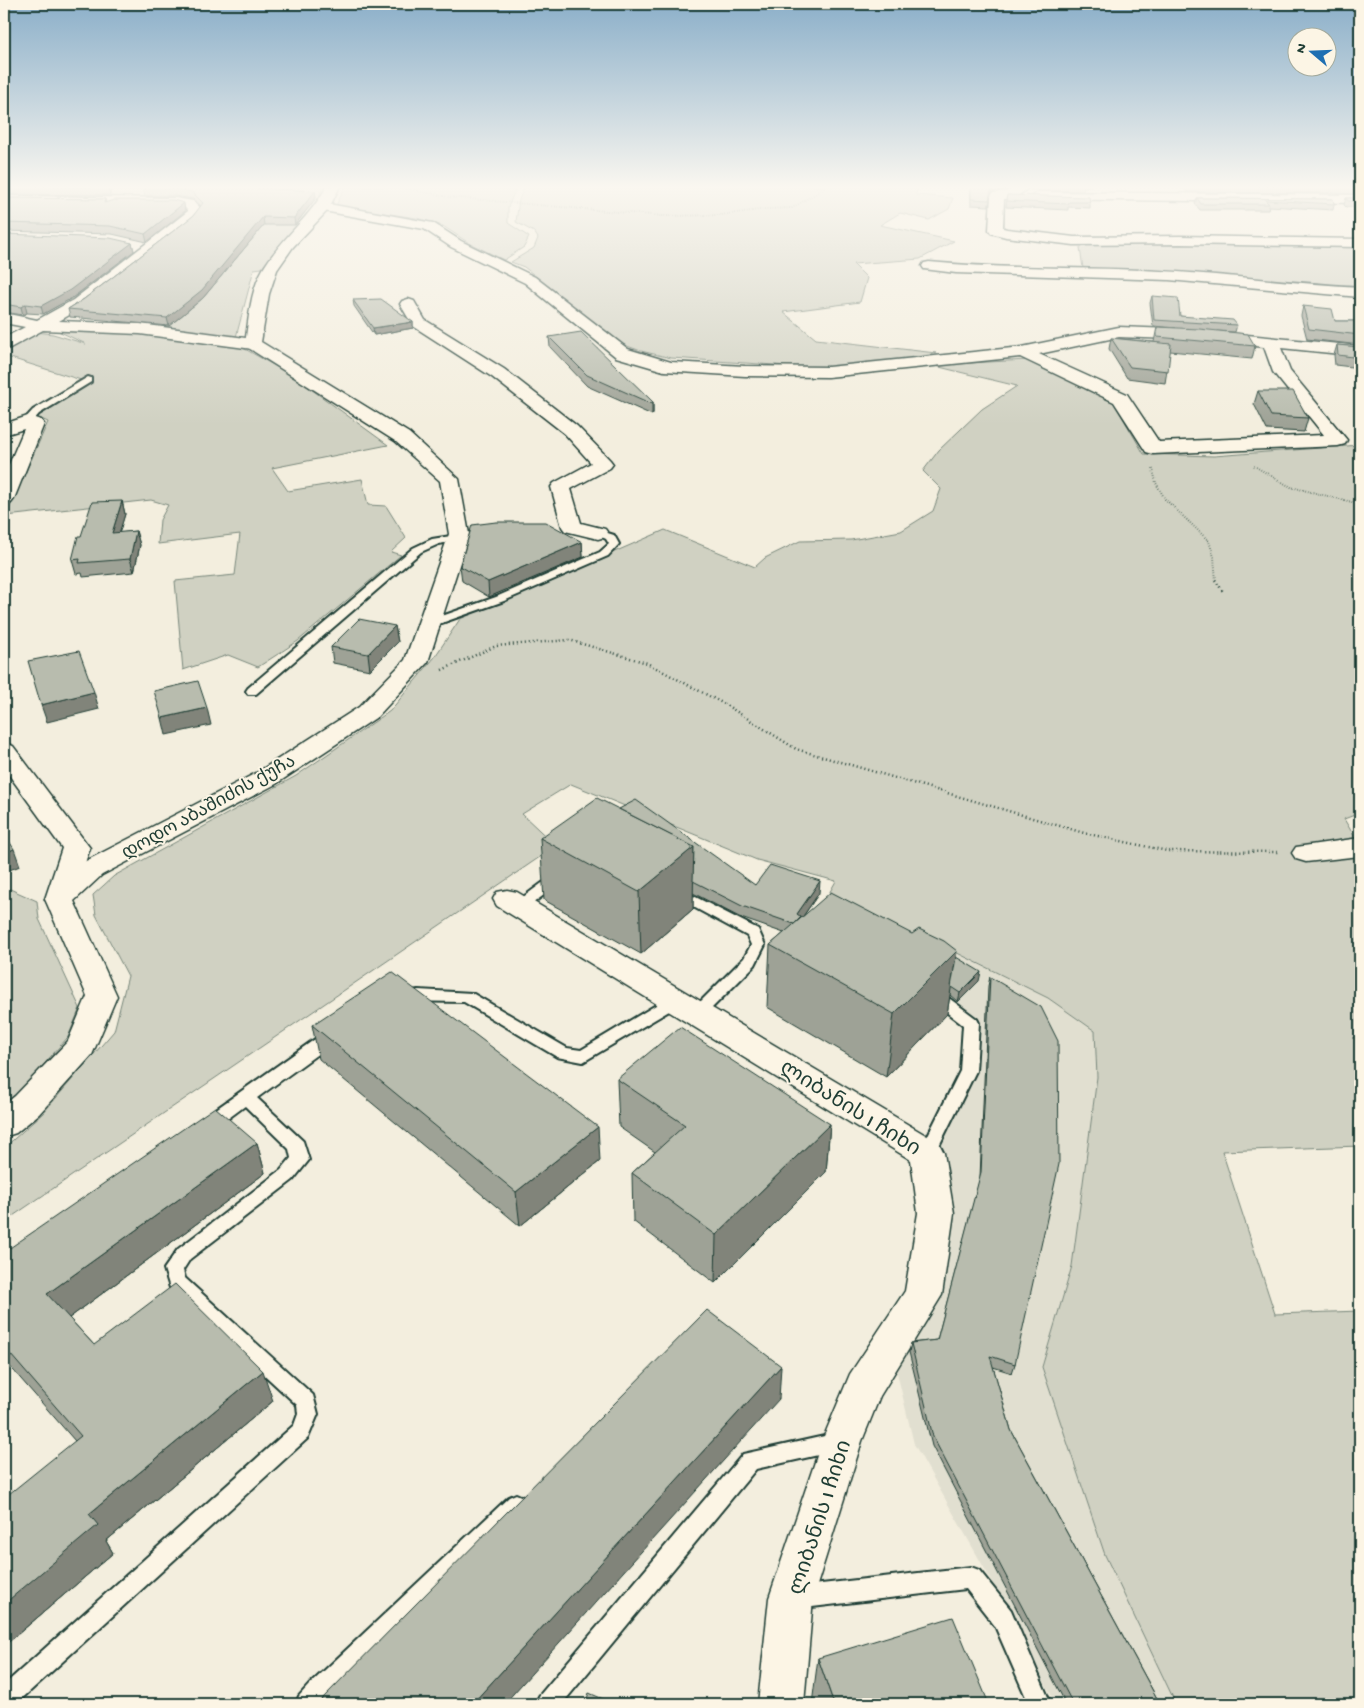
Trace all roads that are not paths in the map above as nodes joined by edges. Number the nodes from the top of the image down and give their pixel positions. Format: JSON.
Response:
{"nodes":[{"id":1,"x":128,"y":266,"type":"edge"},
{"id":2,"x":273,"y":266,"type":"edge"},
{"id":3,"x":501,"y":266,"type":"edge"},
{"id":4,"x":930,"y":266,"type":"dead end"},
{"id":5,"x":1055,"y":266,"type":"edge"},
{"id":6,"x":1134,"y":266,"type":"edge"},
{"id":7,"x":1360,"y":292,"type":"edge"},
{"id":8,"x":408,"y":304,"type":"dead end"},
{"id":9,"x":4,"y":318,"type":"edge"},
{"id":10,"x":40,"y":325,"type":"junction"},
{"id":11,"x":1270,"y":342,"type":"junction"},
{"id":12,"x":253,"y":344,"type":"junction"},
{"id":13,"x":4,"y":345,"type":"edge"},
{"id":14,"x":1360,"y":351,"type":"edge"},
{"id":15,"x":1022,"y":352,"type":"junction"},
{"id":16,"x":88,"y":380,"type":"dead end"},
{"id":17,"x":28,"y":421,"type":"junction"},
{"id":18,"x":4,"y":430,"type":"edge"},
{"id":19,"x":4,"y":499,"type":"edge"},
{"id":20,"x":548,"y":525,"type":"edge"},
{"id":21,"x":572,"y":527,"type":"junction"},
{"id":22,"x":598,"y":534,"type":"joint"},
{"id":23,"x":464,"y":535,"type":"junction"},
{"id":24,"x":429,"y":624,"type":"junction"},
{"id":25,"x":252,"y":691,"type":"dead end"},
{"id":26,"x":4,"y":751,"type":"edge"},
{"id":27,"x":1360,"y":847,"type":"edge"},
{"id":28,"x":1306,"y":853,"type":"road end"},
{"id":29,"x":567,"y":871,"type":"edge"},
{"id":30,"x":669,"y":888,"type":"edge"},
{"id":31,"x":59,"y":899,"type":"junction"},
{"id":32,"x":514,"y":902,"type":"joint"},
{"id":33,"x":916,"y":985,"type":"edge"},
{"id":34,"x":391,"y":999,"type":"edge"},
{"id":35,"x":687,"y":1006,"type":"junction"},
{"id":36,"x":342,"y":1029,"type":"edge"},
{"id":37,"x":246,"y":1097,"type":"junction"},
{"id":38,"x":4,"y":1124,"type":"edge"},
{"id":39,"x":198,"y":1131,"type":"edge"},
{"id":40,"x":927,"y":1153,"type":"junction"},
{"id":41,"x":842,"y":1441,"type":"junction"},
{"id":42,"x":534,"y":1487,"type":"edge"},
{"id":43,"x":791,"y":1598,"type":"junction"},
{"id":44,"x":4,"y":1700,"type":"edge"},
{"id":45,"x":307,"y":1704,"type":"edge"},
{"id":46,"x":547,"y":1704,"type":"edge"},
{"id":47,"x":781,"y":1704,"type":"edge"},
{"id":48,"x":1040,"y":1704,"type":"edge"}],
"edges":[{"from":1,"to":10,"type":"street"},
{"from":2,"to":12,"type":"street"},
{"from":3,"to":15,"type":"street"},
{"from":4,"to":5,"type":"street"},
{"from":6,"to":7,"type":"street"},
{"from":8,"to":21,"type":"street"},
{"from":9,"to":10,"type":"street"},
{"from":10,"to":12,"type":"street"},
{"from":10,"to":13,"type":"street"},
{"from":11,"to":14,"type":"street"},
{"from":11,"to":15,"type":"street"},
{"from":11,"to":15,"type":"street"},
{"from":12,"to":23,"type":"street","name":"დოდო აბაშიძის ქუჩა"},
{"from":16,"to":17,"type":"lane"},
{"from":17,"to":18,"type":"street"},
{"from":17,"to":19,"type":"street"},
{"from":20,"to":21,"type":"street"},
{"from":21,"to":22,"type":"street"},
{"from":22,"to":24,"type":"lane"},
{"from":23,"to":24,"type":"street","name":"დოდო აბაშიძის ქუჩა"},
{"from":23,"to":25,"type":"lane"},
{"from":24,"to":31,"type":"street","name":"დოდო აბაშიძის ქუჩა"},
{"from":26,"to":31,"type":"street"},
{"from":27,"to":28,"type":"street"},
{"from":29,"to":32,"type":"lane"},
{"from":30,"to":35,"type":"lane"},
{"from":31,"to":38,"type":"street"},
{"from":32,"to":35,"type":"street","name":"ლიბანის I ჩიხი"},
{"from":33,"to":40,"type":"lane"},
{"from":34,"to":35,"type":"lane"},
{"from":35,"to":40,"type":"street","name":"ლიბანის I ჩიხი"},
{"from":36,"to":37,"type":"lane"},
{"from":37,"to":39,"type":"lane"},
{"from":37,"to":44,"type":"lane"},
{"from":40,"to":41,"type":"street","name":"ლიბანის I ჩიხი"},
{"from":41,"to":43,"type":"street","name":"ლიბანის I ჩიხი"},
{"from":41,"to":46,"type":"lane"},
{"from":42,"to":45,"type":"lane"},
{"from":43,"to":47,"type":"street","name":"ლიბანის I ჩიხი"},
{"from":43,"to":48,"type":"lane"}]}
